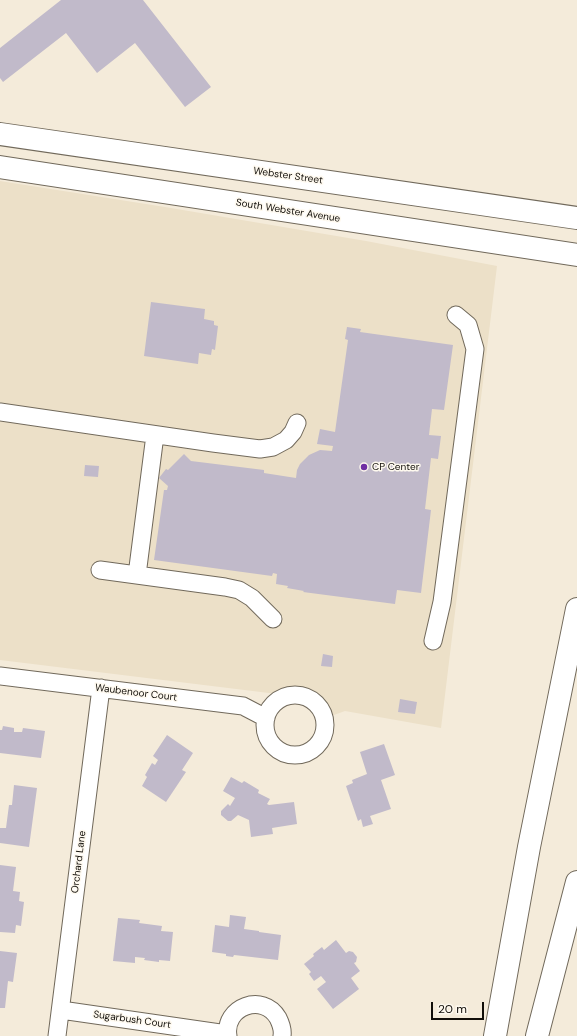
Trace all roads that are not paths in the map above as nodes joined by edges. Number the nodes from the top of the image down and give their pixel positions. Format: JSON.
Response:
{"nodes":[{"id":1,"x":0,"y":134,"type":"edge"},
{"id":2,"x":0,"y":167,"type":"edge"},
{"id":3,"x":577,"y":218,"type":"edge"},
{"id":4,"x":577,"y":255,"type":"edge"},
{"id":5,"x":456,"y":315,"type":"dead end"},
{"id":6,"x":0,"y":412,"type":"edge"},
{"id":7,"x":297,"y":423,"type":"dead end"},
{"id":8,"x":154,"y":435,"type":"junction"},
{"id":9,"x":100,"y":570,"type":"dead end"},
{"id":10,"x":137,"y":575,"type":"junction"},
{"id":11,"x":577,"y":609,"type":"edge"},
{"id":12,"x":273,"y":619,"type":"dead end"},
{"id":13,"x":433,"y":641,"type":"dead end"},
{"id":14,"x":2,"y":676,"type":"edge"},
{"id":15,"x":101,"y":688,"type":"junction"},
{"id":16,"x":266,"y":718,"type":"dead end"},
{"id":17,"x":577,"y":882,"type":"edge"},
{"id":18,"x":61,"y":1010,"type":"junction"},
{"id":19,"x":228,"y":1035,"type":"edge"},
{"id":20,"x":58,"y":1036,"type":"edge"},
{"id":21,"x":282,"y":1036,"type":"edge"},
{"id":22,"x":495,"y":1036,"type":"edge"},
{"id":23,"x":537,"y":1036,"type":"edge"}],
"edges":[{"from":1,"to":3,"type":"main road","name":"Webster Street"},
{"from":2,"to":4,"type":"main road","name":"South Webster Avenue"},
{"from":5,"to":13,"type":"street"},
{"from":6,"to":8,"type":"street"},
{"from":7,"to":8,"type":"street"},
{"from":8,"to":10,"type":"street"},
{"from":9,"to":10,"type":"street"},
{"from":10,"to":12,"type":"street"},
{"from":11,"to":22,"type":"main road"},
{"from":14,"to":15,"type":"street","name":"Waubenoor Court"},
{"from":15,"to":16,"type":"street","name":"Waubenoor Court"},
{"from":15,"to":18,"type":"street","name":"Orchard Lane"},
{"from":17,"to":23,"type":"main road"},
{"from":18,"to":19,"type":"street","name":"Sugarbush Court"},
{"from":18,"to":20,"type":"street","name":"Orchard Lane"},
{"from":19,"to":21,"type":"street","name":"Sugarbush Court"}]}
